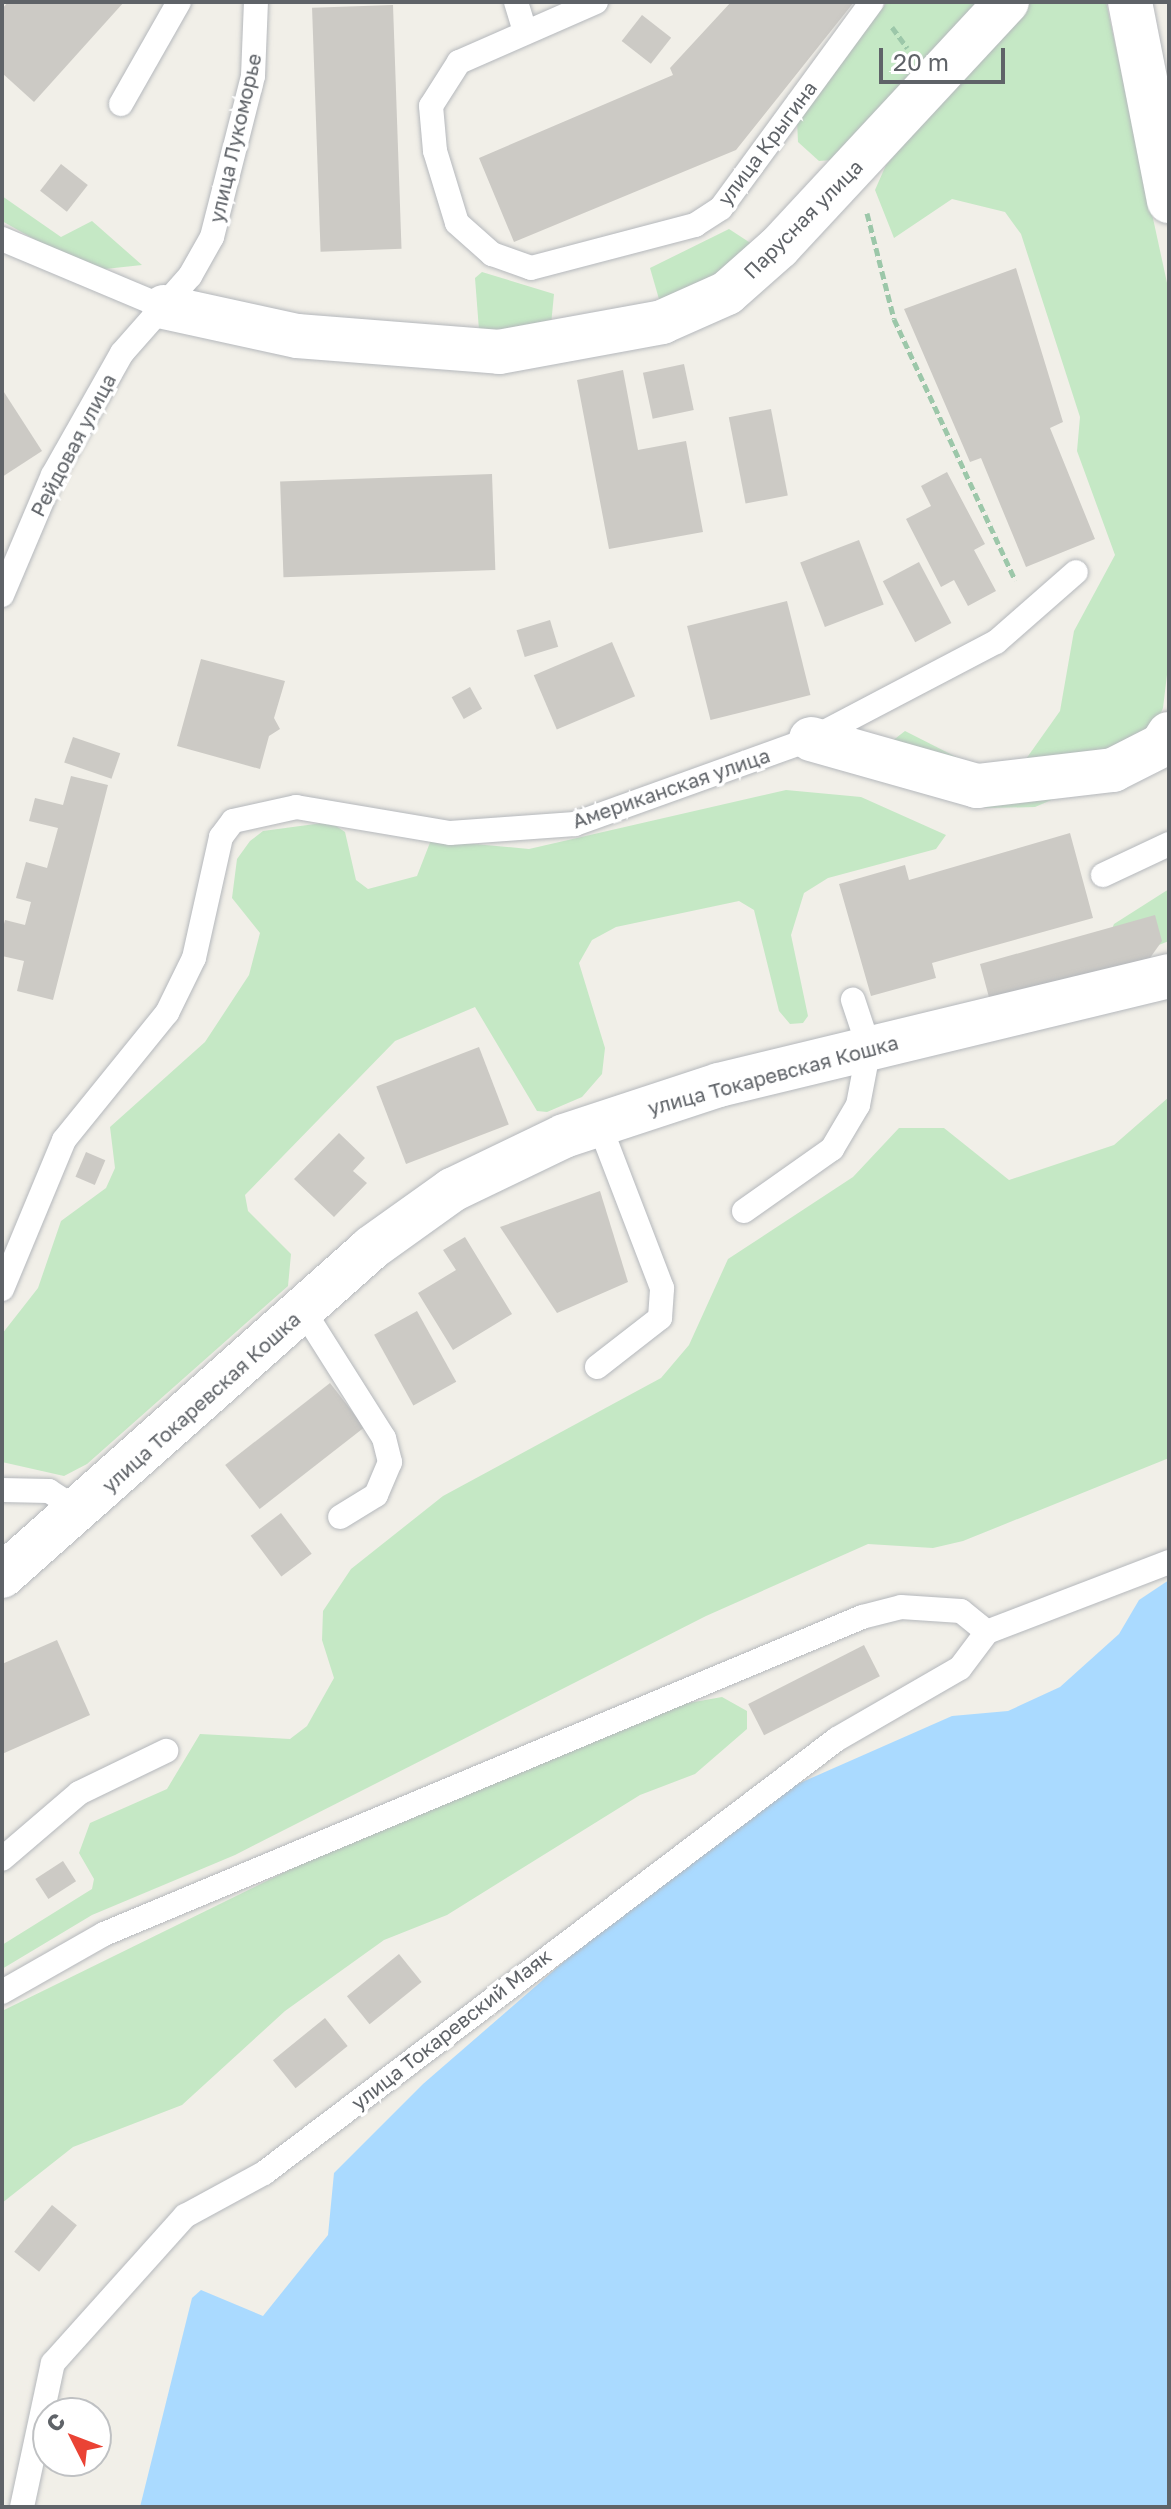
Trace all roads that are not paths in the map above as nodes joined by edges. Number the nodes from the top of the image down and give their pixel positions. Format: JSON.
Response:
{"nodes":[{"id":1,"x":179,"y":2,"type":"edge"},
{"id":2,"x":256,"y":2,"type":"edge"},
{"id":3,"x":516,"y":2,"type":"edge"},
{"id":4,"x":596,"y":2,"type":"edge"},
{"id":5,"x":1007,"y":2,"type":"edge"},
{"id":6,"x":1130,"y":2,"type":"edge"},
{"id":7,"x":872,"y":3,"type":"edge"},
{"id":8,"x":525,"y":31,"type":"junction"},
{"id":9,"x":121,"y":104,"type":"dead end"},
{"id":10,"x":1169,"y":201,"type":"edge"},
{"id":11,"x":2,"y":239,"type":"edge"},
{"id":12,"x":164,"y":307,"type":"junction"},
{"id":13,"x":1076,"y":572,"type":"dead end"},
{"id":14,"x":2,"y":595,"type":"edge"},
{"id":15,"x":811,"y":739,"type":"junction"},
{"id":16,"x":1167,"y":749,"type":"edge"},
{"id":17,"x":1169,"y":844,"type":"edge"},
{"id":18,"x":1103,"y":875,"type":"dead end"},
{"id":19,"x":1169,"y":976,"type":"edge"},
{"id":20,"x":853,"y":1000,"type":"dead end"},
{"id":21,"x":869,"y":1048,"type":"junction"},
{"id":22,"x":599,"y":1124,"type":"junction"},
{"id":23,"x":744,"y":1211,"type":"dead end"},
{"id":24,"x":2,"y":1289,"type":"edge"},
{"id":25,"x":303,"y":1310,"type":"junction"},
{"id":26,"x":597,"y":1367,"type":"dead end"},
{"id":27,"x":2,"y":1490,"type":"edge"},
{"id":28,"x":81,"y":1512,"type":"junction"},
{"id":29,"x":340,"y":1517,"type":"dead end"},
{"id":30,"x":1169,"y":1562,"type":"edge"},
{"id":31,"x":2,"y":1576,"type":"edge"},
{"id":32,"x":987,"y":1632,"type":"junction"},
{"id":33,"x":166,"y":1751,"type":"dead end"},
{"id":34,"x":2,"y":1859,"type":"edge"},
{"id":35,"x":2,"y":1992,"type":"edge"},
{"id":36,"x":22,"y":2507,"type":"edge"}],
"edges":[{"from":1,"to":9,"type":"lane"},
{"from":2,"to":12,"type":"lane","name":"улица Лукоморье"},
{"from":3,"to":8,"type":"lane"},
{"from":4,"to":8,"type":"lane"},
{"from":5,"to":12,"type":"main road","name":"Парусная улица"},
{"from":6,"to":10,"type":"main road"},
{"from":7,"to":8,"type":"lane","name":"улица Крыгина"},
{"from":11,"to":12,"type":"lane"},
{"from":12,"to":14,"type":"lane","name":"Рейдовая улица"},
{"from":13,"to":15,"type":"lane","name":"Американская улица"},
{"from":15,"to":16,"type":"main road"},
{"from":15,"to":24,"type":"lane","name":"Американская улица"},
{"from":17,"to":18,"type":"lane"},
{"from":19,"to":21,"type":"main road","name":"улица Токаревская Кошка"},
{"from":20,"to":21,"type":"lane"},
{"from":21,"to":22,"type":"main road","name":"улица Токаревская Кошка"},
{"from":21,"to":23,"type":"lane"},
{"from":22,"to":25,"type":"main road","name":"улица Токаревская Кошка"},
{"from":22,"to":26,"type":"lane"},
{"from":25,"to":28,"type":"main road","name":"улица Токаревская Кошка"},
{"from":25,"to":29,"type":"lane"},
{"from":27,"to":28,"type":"lane"},
{"from":28,"to":31,"type":"main road","name":"улица Токаревская Кошка"},
{"from":30,"to":32,"type":"lane"},
{"from":32,"to":35,"type":"lane"},
{"from":32,"to":36,"type":"lane","name":"улица Токаревский Маяк"},
{"from":33,"to":34,"type":"lane"}]}
